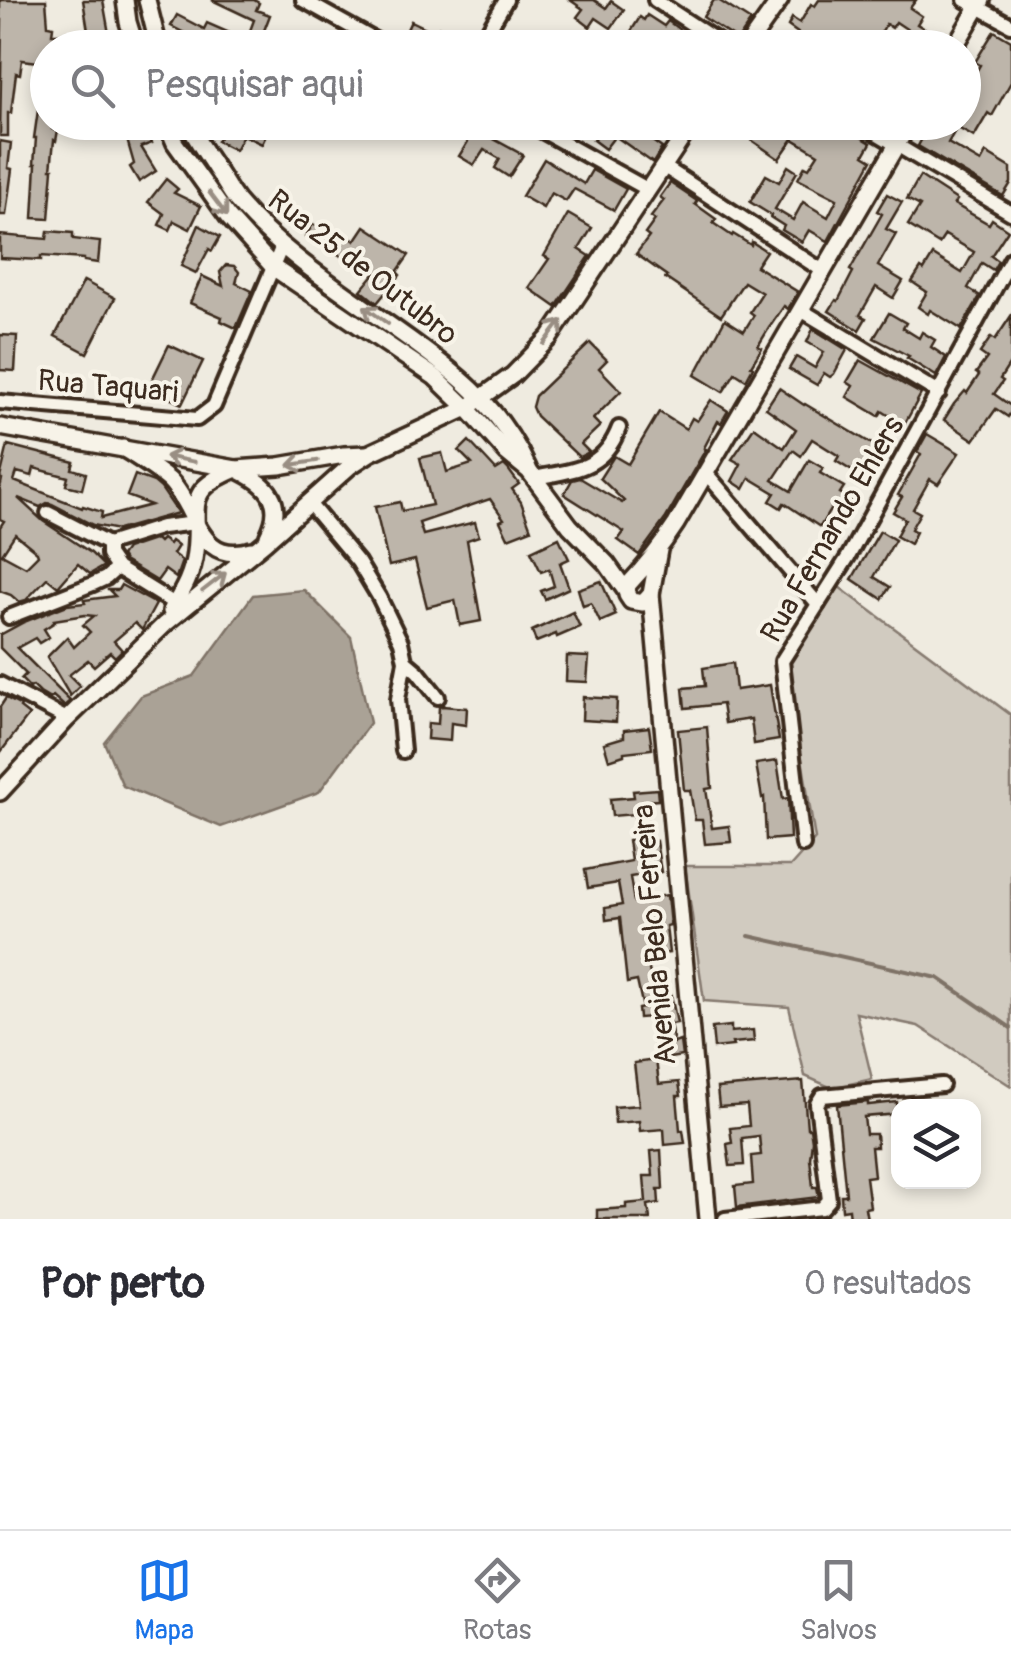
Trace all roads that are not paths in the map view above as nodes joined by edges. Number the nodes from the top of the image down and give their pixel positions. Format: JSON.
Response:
{"nodes":[{"id":1,"x":125,"y":0,"type":"edge"},
{"id":2,"x":147,"y":0,"type":"edge"},
{"id":3,"x":303,"y":0,"type":"edge"},
{"id":4,"x":506,"y":0,"type":"edge"},
{"id":5,"x":655,"y":0,"type":"edge"},
{"id":6,"x":780,"y":0,"type":"edge"},
{"id":7,"x":975,"y":2,"type":"edge"},
{"id":8,"x":1011,"y":25,"type":"edge"},
{"id":9,"x":130,"y":30,"type":"edge"},
{"id":10,"x":154,"y":30,"type":"edge"},
{"id":11,"x":357,"y":30,"type":"edge"},
{"id":12,"x":488,"y":30,"type":"edge"},
{"id":13,"x":701,"y":30,"type":"edge"},
{"id":14,"x":759,"y":30,"type":"edge"},
{"id":15,"x":962,"y":30,"type":"edge"},
{"id":16,"x":174,"y":140,"type":"edge"},
{"id":17,"x":178,"y":140,"type":"edge"},
{"id":18,"x":198,"y":140,"type":"edge"},
{"id":19,"x":559,"y":140,"type":"edge"},
{"id":20,"x":681,"y":140,"type":"edge"},
{"id":21,"x":889,"y":140,"type":"edge"},
{"id":22,"x":900,"y":140,"type":"edge"},
{"id":23,"x":175,"y":143,"type":"junction"},
{"id":24,"x":897,"y":145,"type":"junction"},
{"id":25,"x":663,"y":166,"type":"junction"},
{"id":26,"x":647,"y":189,"type":"junction"},
{"id":27,"x":1011,"y":213,"type":"edge"},
{"id":28,"x":282,"y":246,"type":"junction"},
{"id":29,"x":1011,"y":259,"type":"edge"},
{"id":30,"x":274,"y":268,"type":"junction"},
{"id":31,"x":823,"y":271,"type":"junction"},
{"id":32,"x":802,"y":310,"type":"junction"},
{"id":33,"x":940,"y":393,"type":"junction"},
{"id":34,"x":481,"y":396,"type":"junction"},
{"id":35,"x":0,"y":402,"type":"edge"},
{"id":36,"x":467,"y":408,"type":"junction"},
{"id":37,"x":0,"y":427,"type":"edge"},
{"id":38,"x":619,"y":428,"type":"dead end"},
{"id":39,"x":123,"y":448,"type":"junction"},
{"id":40,"x":370,"y":454,"type":"junction"},
{"id":41,"x":236,"y":469,"type":"junction"},
{"id":42,"x":706,"y":473,"type":"junction"},
{"id":43,"x":532,"y":475,"type":"junction"},
{"id":44,"x":308,"y":502,"type":"junction"},
{"id":45,"x":48,"y":513,"type":"dead end"},
{"id":46,"x":196,"y":523,"type":"junction"},
{"id":47,"x":265,"y":542,"type":"junction"},
{"id":48,"x":108,"y":544,"type":"junction"},
{"id":49,"x":117,"y":568,"type":"junction"},
{"id":50,"x":638,"y":588,"type":"junction"},
{"id":51,"x":176,"y":604,"type":"junction"},
{"id":52,"x":818,"y":604,"type":"junction"},
{"id":53,"x":9,"y":617,"type":"dead end"},
{"id":54,"x":165,"y":624,"type":"junction"},
{"id":55,"x":405,"y":661,"type":"junction"},
{"id":56,"x":0,"y":684,"type":"edge"},
{"id":57,"x":438,"y":696,"type":"dead end"},
{"id":58,"x":67,"y":719,"type":"junction"},
{"id":59,"x":403,"y":751,"type":"dead end"},
{"id":60,"x":0,"y":792,"type":"edge"},
{"id":61,"x":802,"y":844,"type":"dead end"},
{"id":62,"x":942,"y":1086,"type":"dead end"},
{"id":63,"x":708,"y":1219,"type":"edge"},
{"id":64,"x":725,"y":1219,"type":"edge"}],
"edges":[{"from":1,"to":9,"type":"main road"},
{"from":2,"to":10,"type":"main road"},
{"from":3,"to":11,"type":"street"},
{"from":4,"to":12,"type":"street"},
{"from":5,"to":13,"type":"street"},
{"from":6,"to":14,"type":"main road"},
{"from":7,"to":8,"type":"street"},
{"from":7,"to":15,"type":"main road"},
{"from":16,"to":23,"type":"main road","name":"Rua 25 de Outubro"},
{"from":17,"to":23,"type":"main road"},
{"from":18,"to":28,"type":"main road","name":"Rua 25 de Outubro"},
{"from":19,"to":26,"type":"street"},
{"from":20,"to":25,"type":"main road"},
{"from":21,"to":24,"type":"street"},
{"from":22,"to":24,"type":"main road","name":"Avenida Belo Ferreira"},
{"from":23,"to":30,"type":"main road","name":"Rua 25 de Outubro","one_way":true},
{"from":24,"to":27,"type":"street"},
{"from":24,"to":31,"type":"main road","name":"Avenida Belo Ferreira"},
{"from":25,"to":26,"type":"main road"},
{"from":25,"to":31,"type":"street"},
{"from":34,"to":26,"type":"main road","one_way":true},
{"from":28,"to":30,"type":"street","name":"Rua Taquari"},
{"from":34,"to":28,"type":"main road","name":"Rua 25 de Outubro","one_way":true},
{"from":29,"to":33,"type":"street","name":"Rua Fernando Ehlers"},
{"from":30,"to":35,"type":"street","name":"Rua Taquari"},
{"from":30,"to":36,"type":"main road","name":"Rua 25 de Outubro"},
{"from":31,"to":32,"type":"main road","name":"Avenida Belo Ferreira"},
{"from":32,"to":33,"type":"street"},
{"from":32,"to":42,"type":"main road","name":"Avenida Belo Ferreira"},
{"from":33,"to":52,"type":"street","name":"Rua Fernando Ehlers"},
{"from":34,"to":36,"type":"main road"},
{"from":34,"to":43,"type":"main road","name":"Rua 25 de Outubro"},
{"from":36,"to":40,"type":"main road"},
{"from":36,"to":43,"type":"main road","name":"Rua 25 de Outubro"},
{"from":37,"to":39,"type":"main road"},
{"from":38,"to":43,"type":"street"},
{"from":41,"to":39,"type":"main road","one_way":true},
{"from":39,"to":46,"type":"main road"},
{"from":40,"to":41,"type":"main road","one_way":true},
{"from":40,"to":44,"type":"main road"},
{"from":41,"to":46,"type":"main road"},
{"from":41,"to":47,"type":"main road"},
{"from":42,"to":50,"type":"main road","name":"Avenida Belo Ferreira"},
{"from":42,"to":52,"type":"street"},
{"from":43,"to":50,"type":"main road"},
{"from":44,"to":47,"type":"main road"},
{"from":44,"to":55,"type":"street"},
{"from":45,"to":48,"type":"street"},
{"from":46,"to":47,"type":"main road"},
{"from":46,"to":48,"type":"street"},
{"from":46,"to":51,"type":"main road"},
{"from":54,"to":47,"type":"main road","one_way":true},
{"from":48,"to":49,"type":"street"},
{"from":49,"to":51,"type":"street"},
{"from":49,"to":53,"type":"street"},
{"from":50,"to":63,"type":"main road","name":"Avenida Belo Ferreira"},
{"from":51,"to":54,"type":"main road"},
{"from":52,"to":61,"type":"street","name":"Rua Fernando Ehlers"},
{"from":54,"to":58,"type":"main road"},
{"from":55,"to":57,"type":"street"},
{"from":55,"to":59,"type":"street"},
{"from":56,"to":58,"type":"street"},
{"from":58,"to":60,"type":"main road"},
{"from":62,"to":64,"type":"street"}]}
